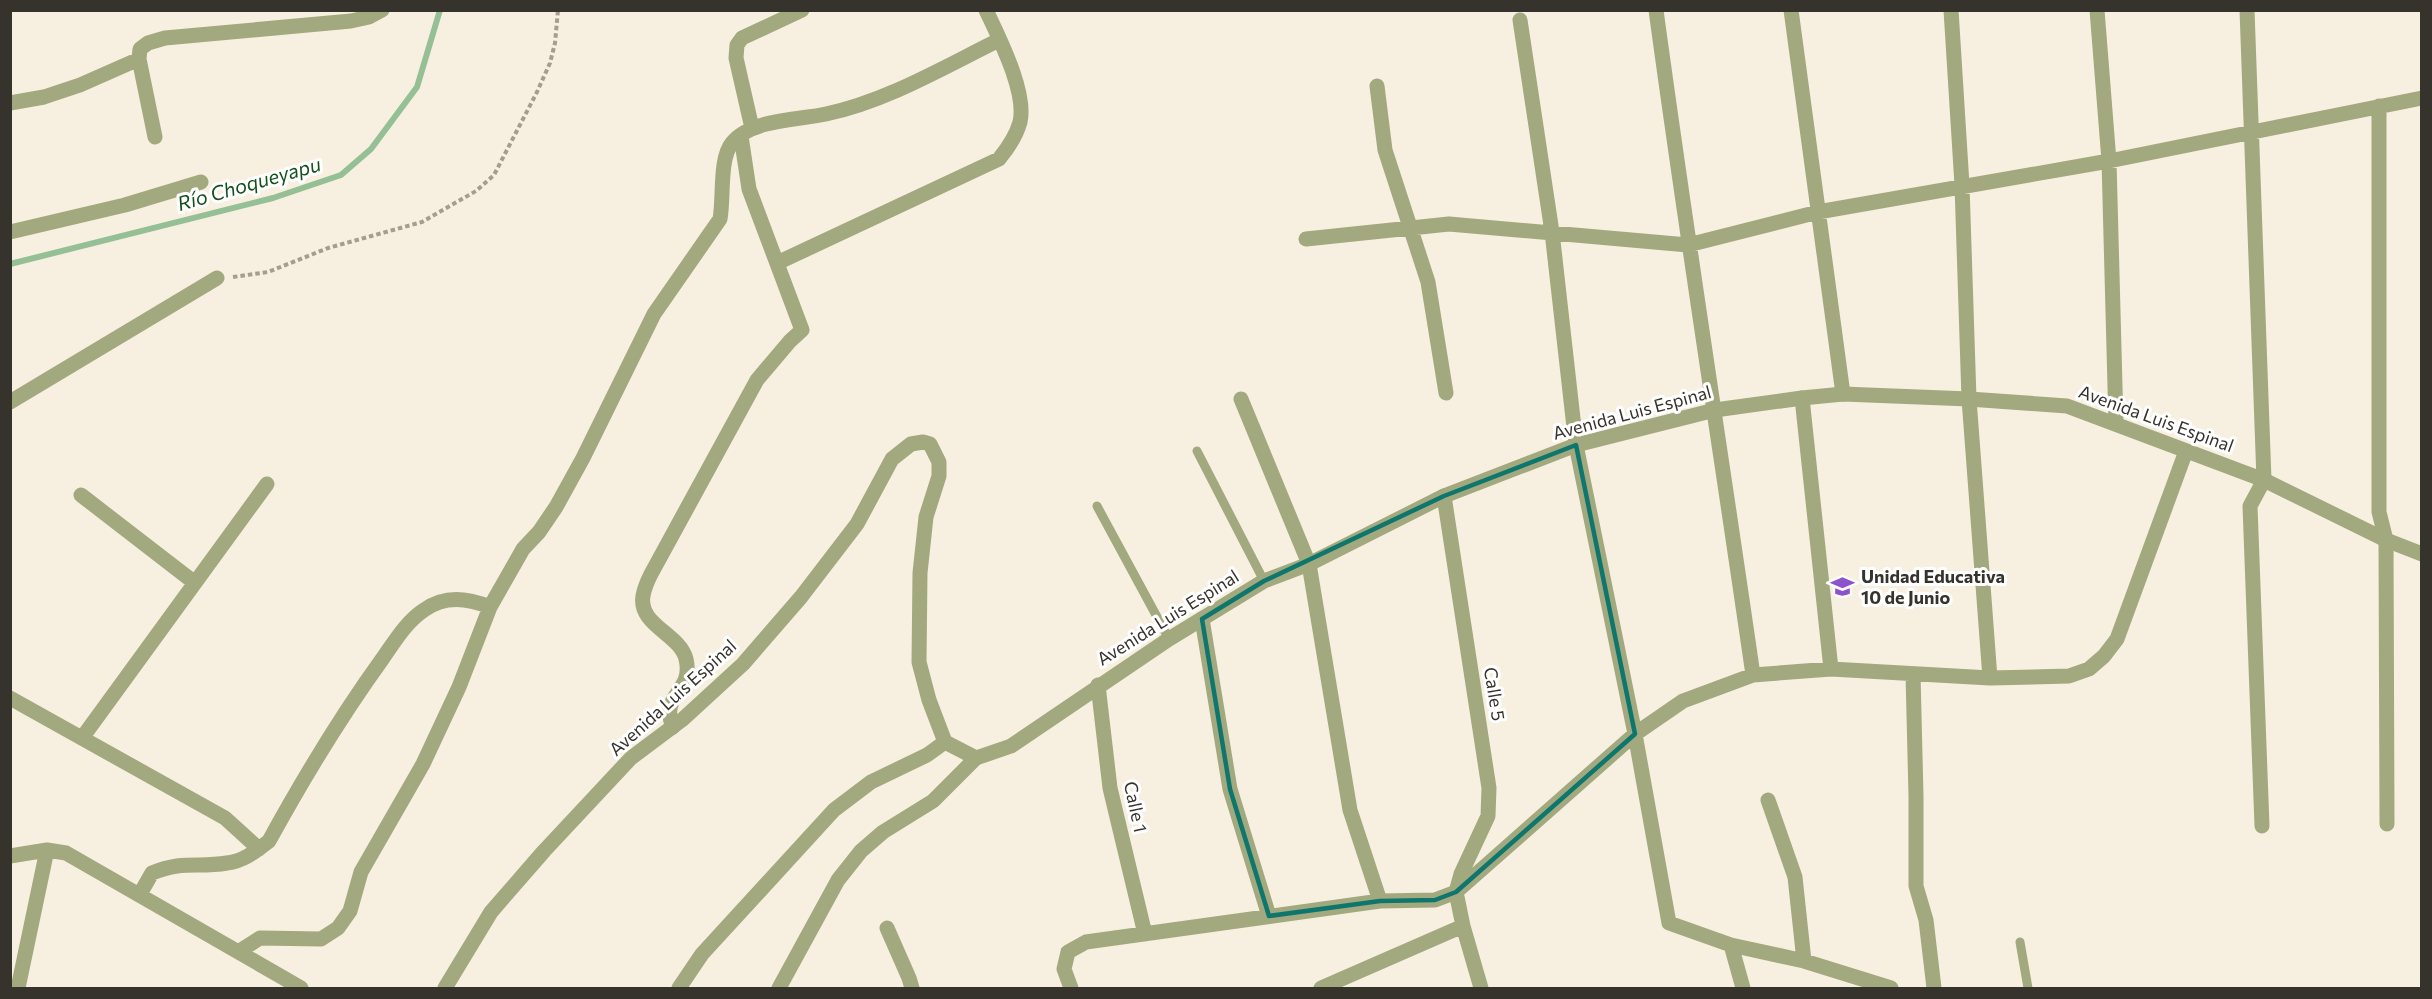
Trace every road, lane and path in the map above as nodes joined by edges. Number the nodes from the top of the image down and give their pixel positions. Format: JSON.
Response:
{"nodes":[{"id":1,"x":382,"y":10,"type":"edge"},
{"id":2,"x":558,"y":10,"type":"edge"},
{"id":3,"x":802,"y":10,"type":"edge"},
{"id":4,"x":986,"y":10,"type":"edge"},
{"id":5,"x":1656,"y":10,"type":"edge"},
{"id":6,"x":1791,"y":10,"type":"edge"},
{"id":7,"x":1952,"y":10,"type":"edge"},
{"id":8,"x":2097,"y":10,"type":"edge"},
{"id":9,"x":2247,"y":10,"type":"edge"},
{"id":10,"x":1520,"y":20,"type":"dead end"},
{"id":11,"x":999,"y":40,"type":"junction"},
{"id":12,"x":139,"y":59,"type":"junction"},
{"id":13,"x":1377,"y":86,"type":"dead end"},
{"id":14,"x":2421,"y":98,"type":"edge"},
{"id":15,"x":10,"y":103,"type":"edge"},
{"id":16,"x":2379,"y":106,"type":"junction"},
{"id":17,"x":2250,"y":131,"type":"junction"},
{"id":18,"x":746,"y":132,"type":"junction"},
{"id":19,"x":155,"y":137,"type":"dead end"},
{"id":20,"x":2109,"y":161,"type":"junction"},
{"id":21,"x":201,"y":182,"type":"dead end"},
{"id":22,"x":1962,"y":185,"type":"junction"},
{"id":23,"x":1818,"y":212,"type":"junction"},
{"id":24,"x":1411,"y":228,"type":"junction"},
{"id":25,"x":10,"y":232,"type":"edge"},
{"id":26,"x":1552,"y":232,"type":"junction"},
{"id":27,"x":1306,"y":239,"type":"dead end"},
{"id":28,"x":1688,"y":245,"type":"junction"},
{"id":29,"x":777,"y":263,"type":"junction"},
{"id":30,"x":217,"y":279,"type":"joint"},
{"id":31,"x":1446,"y":393,"type":"dead end"},
{"id":32,"x":1843,"y":394,"type":"junction"},
{"id":33,"x":1802,"y":398,"type":"junction"},
{"id":34,"x":1241,"y":399,"type":"dead end"},
{"id":35,"x":1969,"y":399,"type":"junction"},
{"id":36,"x":10,"y":402,"type":"edge"},
{"id":37,"x":1715,"y":410,"type":"junction"},
{"id":38,"x":2115,"y":424,"type":"junction"},
{"id":39,"x":1576,"y":445,"type":"junction"},
{"id":40,"x":2186,"y":451,"type":"junction"},
{"id":41,"x":1197,"y":452,"type":"dead end"},
{"id":42,"x":2264,"y":480,"type":"junction"},
{"id":43,"x":267,"y":484,"type":"dead end"},
{"id":44,"x":81,"y":495,"type":"dead end"},
{"id":45,"x":1444,"y":496,"type":"junction"},
{"id":46,"x":1097,"y":506,"type":"dead end"},
{"id":47,"x":2386,"y":540,"type":"junction"},
{"id":48,"x":2421,"y":554,"type":"edge"},
{"id":49,"x":1309,"y":564,"type":"junction"},
{"id":50,"x":1264,"y":581,"type":"junction"},
{"id":51,"x":195,"y":583,"type":"junction"},
{"id":52,"x":490,"y":606,"type":"junction"},
{"id":53,"x":1202,"y":619,"type":"junction"},
{"id":54,"x":1169,"y":639,"type":"junction"},
{"id":55,"x":1831,"y":669,"type":"junction"},
{"id":56,"x":1912,"y":674,"type":"junction"},
{"id":57,"x":1753,"y":675,"type":"junction"},
{"id":58,"x":1990,"y":678,"type":"junction"},
{"id":59,"x":1098,"y":686,"type":"junction"},
{"id":60,"x":10,"y":698,"type":"edge"},
{"id":61,"x":673,"y":727,"type":"junction"},
{"id":62,"x":1635,"y":734,"type":"junction"},
{"id":63,"x":82,"y":738,"type":"junction"},
{"id":64,"x":945,"y":742,"type":"junction"},
{"id":65,"x":976,"y":758,"type":"junction"},
{"id":66,"x":1768,"y":800,"type":"dead end"},
{"id":67,"x":2386,"y":824,"type":"dead end"},
{"id":68,"x":2262,"y":826,"type":"dead end"},
{"id":69,"x":259,"y":849,"type":"junction"},
{"id":70,"x":47,"y":850,"type":"junction"},
{"id":71,"x":10,"y":856,"type":"edge"},
{"id":72,"x":1456,"y":892,"type":"junction"},
{"id":73,"x":140,"y":894,"type":"junction"},
{"id":74,"x":1380,"y":901,"type":"junction"},
{"id":75,"x":1269,"y":916,"type":"junction"},
{"id":76,"x":1463,"y":926,"type":"junction"},
{"id":77,"x":887,"y":928,"type":"dead end"},
{"id":78,"x":1145,"y":934,"type":"junction"},
{"id":79,"x":2020,"y":942,"type":"dead end"},
{"id":80,"x":1731,"y":945,"type":"junction"},
{"id":81,"x":238,"y":952,"type":"junction"},
{"id":82,"x":1804,"y":961,"type":"junction"},
{"id":83,"x":1883,"y":987,"type":"edge"},
{"id":84,"x":18,"y":988,"type":"edge"},
{"id":85,"x":301,"y":988,"type":"edge"},
{"id":86,"x":445,"y":988,"type":"edge"},
{"id":87,"x":679,"y":988,"type":"edge"},
{"id":88,"x":779,"y":988,"type":"edge"},
{"id":89,"x":912,"y":988,"type":"edge"},
{"id":90,"x":1071,"y":988,"type":"edge"},
{"id":91,"x":1321,"y":988,"type":"edge"},
{"id":92,"x":1481,"y":988,"type":"edge"},
{"id":93,"x":1743,"y":988,"type":"edge"},
{"id":94,"x":1934,"y":988,"type":"edge"},
{"id":95,"x":2028,"y":988,"type":"edge"}],
"edges":[{"from":1,"to":12,"type":"street"},
{"from":2,"to":30,"type":"path"},
{"from":3,"to":18,"type":"street"},
{"from":4,"to":11,"type":"street"},
{"from":5,"to":28,"type":"street"},
{"from":6,"to":23,"type":"street"},
{"from":7,"to":22,"type":"street"},
{"from":8,"to":20,"type":"street"},
{"from":9,"to":17,"type":"street"},
{"from":10,"to":26,"type":"street"},
{"from":11,"to":18,"type":"street"},
{"from":11,"to":29,"type":"street"},
{"from":12,"to":15,"type":"street"},
{"from":12,"to":19,"type":"street"},
{"from":13,"to":24,"type":"street"},
{"from":14,"to":16,"type":"street"},
{"from":16,"to":17,"type":"street"},
{"from":16,"to":47,"type":"street"},
{"from":17,"to":20,"type":"street"},
{"from":17,"to":42,"type":"street"},
{"from":18,"to":29,"type":"street"},
{"from":18,"to":52,"type":"street"},
{"from":20,"to":22,"type":"street"},
{"from":20,"to":38,"type":"street"},
{"from":21,"to":25,"type":"street"},
{"from":22,"to":23,"type":"street"},
{"from":22,"to":35,"type":"street"},
{"from":23,"to":28,"type":"street"},
{"from":23,"to":32,"type":"street"},
{"from":24,"to":26,"type":"street"},
{"from":24,"to":27,"type":"street"},
{"from":24,"to":31,"type":"street"},
{"from":26,"to":28,"type":"street"},
{"from":26,"to":39,"type":"street"},
{"from":28,"to":37,"type":"street"},
{"from":29,"to":61,"type":"street"},
{"from":30,"to":36,"type":"street"},
{"from":32,"to":33,"type":"street","name":"Avenida Luis Espinal"},
{"from":32,"to":35,"type":"street","name":"Avenida Luis Espinal"},
{"from":33,"to":37,"type":"street","name":"Avenida Luis Espinal"},
{"from":33,"to":55,"type":"street"},
{"from":34,"to":49,"type":"street"},
{"from":35,"to":38,"type":"street","name":"Avenida Luis Espinal"},
{"from":35,"to":58,"type":"street"},
{"from":37,"to":39,"type":"street","name":"Avenida Luis Espinal"},
{"from":37,"to":57,"type":"street"},
{"from":38,"to":40,"type":"street","name":"Avenida Luis Espinal"},
{"from":39,"to":45,"type":"street","name":"Avenida Luis Espinal"},
{"from":39,"to":62,"type":"street"},
{"from":40,"to":42,"type":"street","name":"Avenida Luis Espinal"},
{"from":40,"to":58,"type":"street"},
{"from":41,"to":50,"type":"lane"},
{"from":42,"to":47,"type":"street","name":"Avenida Luis Espinal"},
{"from":42,"to":68,"type":"street"},
{"from":43,"to":51,"type":"street"},
{"from":44,"to":51,"type":"street"},
{"from":45,"to":49,"type":"street","name":"Avenida Luis Espinal"},
{"from":45,"to":72,"type":"street","name":"Calle 5"},
{"from":46,"to":54,"type":"lane"},
{"from":47,"to":48,"type":"street","name":"Avenida Luis Espinal"},
{"from":47,"to":67,"type":"street"},
{"from":49,"to":50,"type":"street","name":"Avenida Luis Espinal"},
{"from":49,"to":74,"type":"street"},
{"from":50,"to":53,"type":"street","name":"Avenida Luis Espinal"},
{"from":51,"to":63,"type":"street"},
{"from":52,"to":69,"type":"street"},
{"from":52,"to":81,"type":"street"},
{"from":53,"to":54,"type":"street","name":"Avenida Luis Espinal"},
{"from":53,"to":75,"type":"street"},
{"from":54,"to":59,"type":"street","name":"Avenida Luis Espinal"},
{"from":55,"to":56,"type":"street"},
{"from":55,"to":57,"type":"street"},
{"from":56,"to":58,"type":"street"},
{"from":56,"to":94,"type":"street"},
{"from":57,"to":62,"type":"street"},
{"from":59,"to":65,"type":"street","name":"Avenida Luis Espinal"},
{"from":59,"to":78,"type":"street","name":"Calle 1"},
{"from":60,"to":63,"type":"street"},
{"from":61,"to":64,"type":"street","name":"Avenida Luis Espinal"},
{"from":61,"to":86,"type":"street","name":"Avenida Luis Espinal"},
{"from":62,"to":72,"type":"street"},
{"from":62,"to":80,"type":"street"},
{"from":63,"to":69,"type":"street"},
{"from":64,"to":65,"type":"street"},
{"from":64,"to":87,"type":"street"},
{"from":65,"to":88,"type":"street"},
{"from":66,"to":82,"type":"street"},
{"from":69,"to":73,"type":"street"},
{"from":70,"to":71,"type":"street"},
{"from":70,"to":73,"type":"street"},
{"from":70,"to":84,"type":"street"},
{"from":72,"to":74,"type":"street"},
{"from":72,"to":76,"type":"street"},
{"from":73,"to":81,"type":"street"},
{"from":74,"to":75,"type":"street"},
{"from":75,"to":78,"type":"street"},
{"from":76,"to":91,"type":"street"},
{"from":76,"to":92,"type":"street"},
{"from":77,"to":89,"type":"street"},
{"from":78,"to":90,"type":"street"},
{"from":79,"to":95,"type":"lane"},
{"from":80,"to":82,"type":"street"},
{"from":80,"to":93,"type":"street"},
{"from":81,"to":85,"type":"street"},
{"from":82,"to":83,"type":"street"}]}
